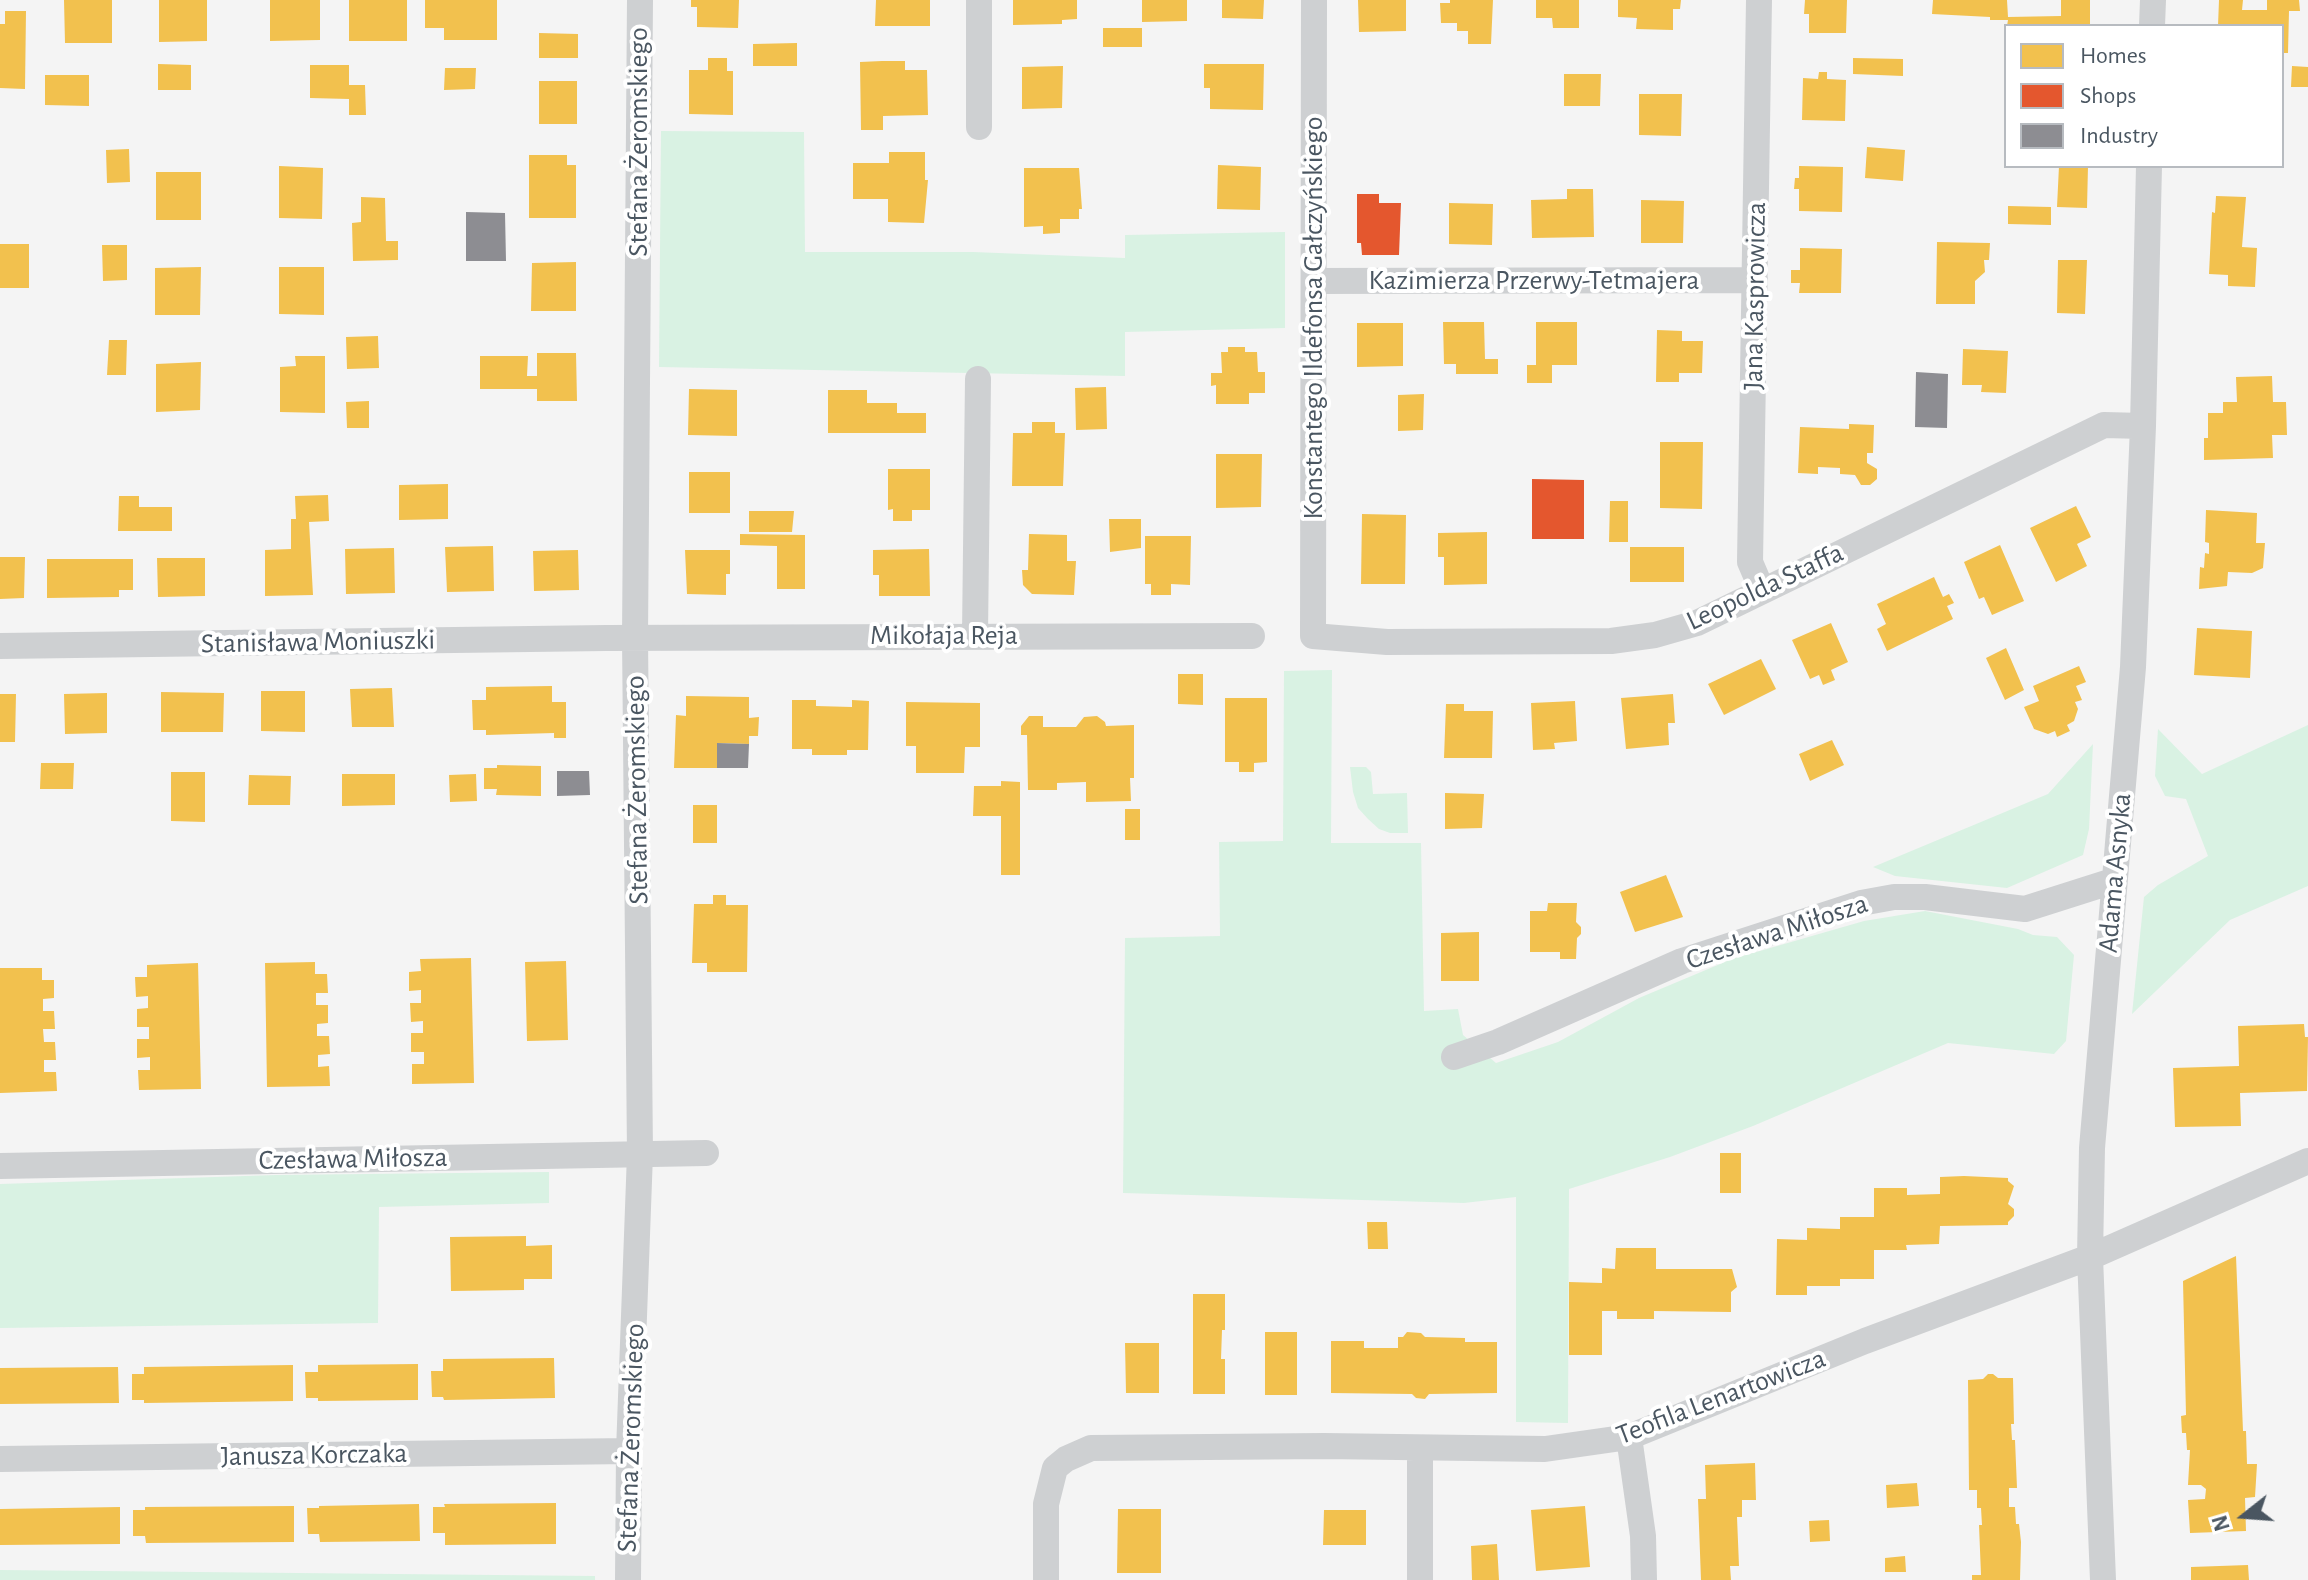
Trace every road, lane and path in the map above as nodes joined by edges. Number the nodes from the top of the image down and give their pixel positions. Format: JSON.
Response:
{"nodes":[{"id":1,"x":640,"y":0,"type":"edge"},
{"id":2,"x":979,"y":0,"type":"edge"},
{"id":3,"x":1314,"y":0,"type":"edge"},
{"id":4,"x":1759,"y":0,"type":"edge"},
{"id":5,"x":2153,"y":0,"type":"edge"},
{"id":6,"x":2152,"y":24,"type":"edge"},
{"id":7,"x":979,"y":127,"type":"dead end"},
{"id":8,"x":2149,"y":168,"type":"edge"},
{"id":9,"x":1755,"y":280,"type":"junction"},
{"id":10,"x":1314,"y":281,"type":"junction"},
{"id":11,"x":978,"y":379,"type":"dead end"},
{"id":12,"x":2143,"y":426,"type":"junction"},
{"id":13,"x":1762,"y":590,"type":"junction"},
{"id":14,"x":975,"y":635,"type":"junction"},
{"id":15,"x":1252,"y":636,"type":"dead end"},
{"id":16,"x":1313,"y":636,"type":"joint"},
{"id":17,"x":635,"y":637,"type":"junction"},
{"id":18,"x":0,"y":646,"type":"edge"},
{"id":19,"x":2113,"y":881,"type":"junction"},
{"id":20,"x":1454,"y":1057,"type":"dead end"},
{"id":21,"x":706,"y":1153,"type":"dead end"},
{"id":22,"x":640,"y":1154,"type":"junction"},
{"id":23,"x":2308,"y":1161,"type":"edge"},
{"id":24,"x":0,"y":1166,"type":"edge"},
{"id":25,"x":2090,"y":1257,"type":"junction"},
{"id":26,"x":1629,"y":1437,"type":"junction"},
{"id":27,"x":1420,"y":1449,"type":"junction"},
{"id":28,"x":629,"y":1451,"type":"junction"},
{"id":29,"x":0,"y":1459,"type":"edge"},
{"id":30,"x":628,"y":1580,"type":"edge"},
{"id":31,"x":1046,"y":1580,"type":"edge"},
{"id":32,"x":1420,"y":1580,"type":"edge"},
{"id":33,"x":1644,"y":1580,"type":"edge"},
{"id":34,"x":2103,"y":1580,"type":"edge"}],
"edges":[{"from":1,"to":17,"type":"street","name":"Stefana Żeromskiego"},
{"from":2,"to":7,"type":"street"},
{"from":3,"to":10,"type":"street","name":"Konstantego Ildefonsa Gałczyńskiego"},
{"from":4,"to":9,"type":"street","name":"Jana Kasprowicza"},
{"from":5,"to":6,"type":"street"},
{"from":8,"to":12,"type":"street","name":"Adama Asnyka"},
{"from":9,"to":10,"type":"street","name":"Kazimierza Przerwy-Tetmajera"},
{"from":9,"to":13,"type":"street","name":"Jana Kasprowicza"},
{"from":10,"to":16,"type":"street","name":"Konstantego Ildefonsa Gałczyńskiego"},
{"from":11,"to":14,"type":"street"},
{"from":12,"to":13,"type":"street","name":"Leopolda Staffa"},
{"from":12,"to":19,"type":"street","name":"Adama Asnyka"},
{"from":13,"to":16,"type":"street","name":"Leopolda Staffa"},
{"from":14,"to":15,"type":"street","name":"Mikołaja Reja"},
{"from":14,"to":17,"type":"street","name":"Mikołaja Reja"},
{"from":17,"to":18,"type":"street","name":"Stanisława Moniuszki"},
{"from":17,"to":22,"type":"street","name":"Stefana Żeromskiego"},
{"from":19,"to":20,"type":"street","name":"Czesława Miłosza"},
{"from":19,"to":25,"type":"street","name":"Adama Asnyka"},
{"from":21,"to":22,"type":"street","name":"Czesława Miłosza"},
{"from":22,"to":24,"type":"street","name":"Czesława Miłosza"},
{"from":22,"to":28,"type":"street","name":"Stefana Żeromskiego"},
{"from":23,"to":25,"type":"street","name":"Teofila Lenartowicza"},
{"from":25,"to":26,"type":"street","name":"Teofila Lenartowicza"},
{"from":25,"to":34,"type":"street","name":"Adama Asnyka"},
{"from":26,"to":27,"type":"street","name":"Teofila Lenartowicza"},
{"from":26,"to":33,"type":"street"},
{"from":27,"to":31,"type":"street","name":"Teofila Lenartowicza"},
{"from":27,"to":32,"type":"street"},
{"from":28,"to":29,"type":"street","name":"Janusza Korczaka"},
{"from":28,"to":30,"type":"street","name":"Stefana Żeromskiego"}]}
